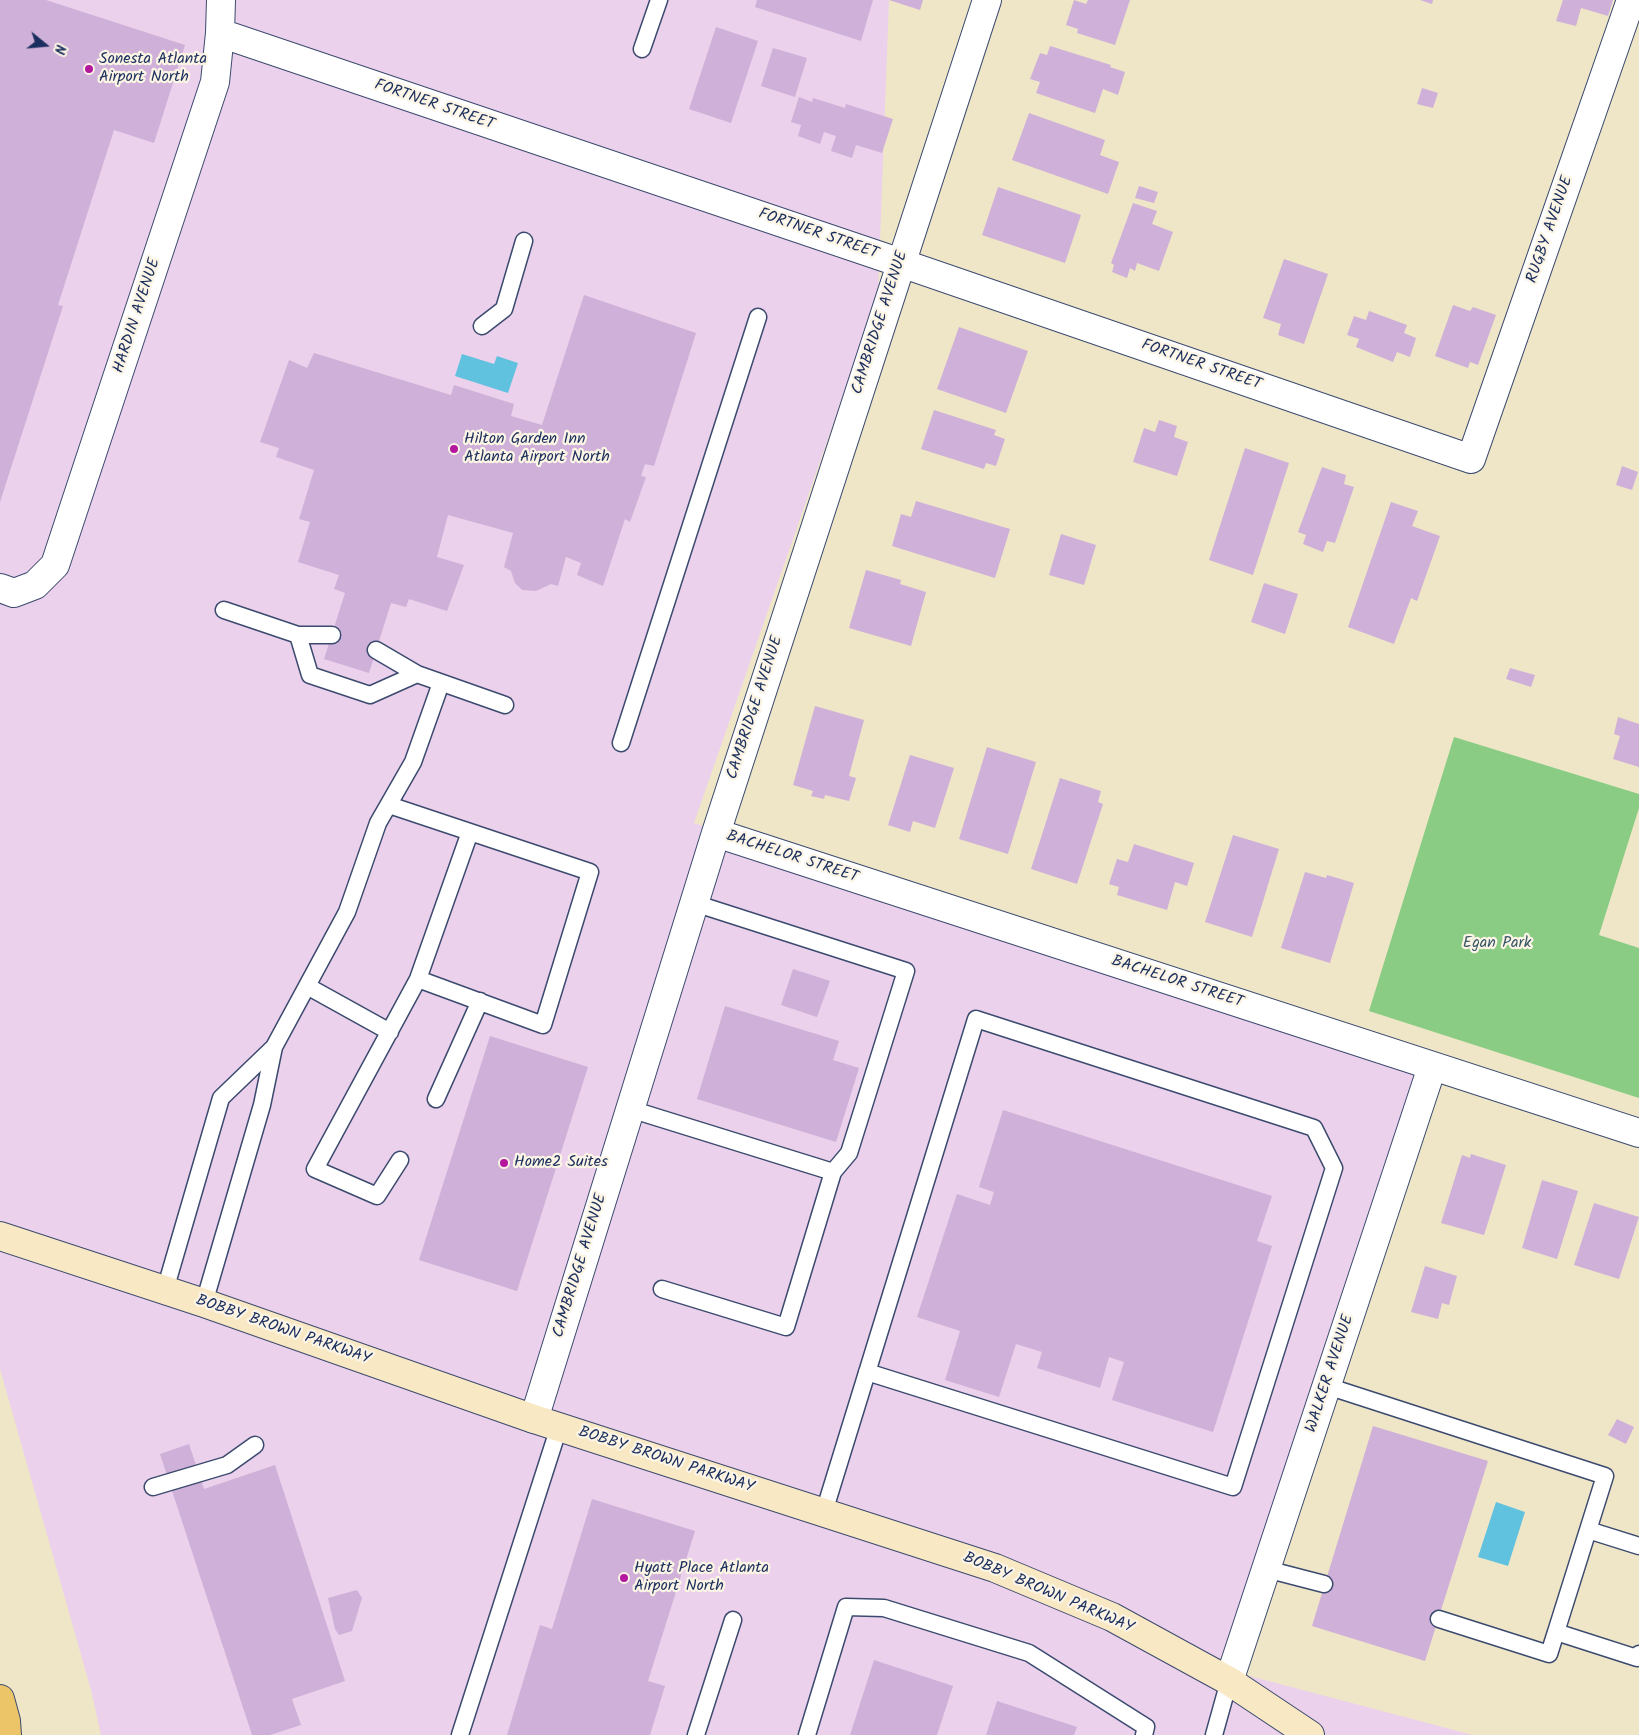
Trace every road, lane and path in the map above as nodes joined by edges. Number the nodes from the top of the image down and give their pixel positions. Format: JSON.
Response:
{"nodes":[{"id":1,"x":221,"y":0,"type":"edge"},
{"id":2,"x":659,"y":0,"type":"edge"},
{"id":3,"x":986,"y":0,"type":"edge"},
{"id":4,"x":1631,"y":0,"type":"edge"},
{"id":5,"x":220,"y":33,"type":"junction"},
{"id":6,"x":642,"y":49,"type":"dead end"},
{"id":7,"x":524,"y":241,"type":"dead end"},
{"id":8,"x":901,"y":263,"type":"junction"},
{"id":9,"x":758,"y":317,"type":"dead end"},
{"id":10,"x":482,"y":326,"type":"dead end"},
{"id":11,"x":1471,"y":460,"type":"joint"},
{"id":12,"x":0,"y":588,"type":"edge"},
{"id":13,"x":224,"y":610,"type":"dead end"},
{"id":14,"x":298,"y":635,"type":"junction"},
{"id":15,"x":332,"y":635,"type":"dead end"},
{"id":16,"x":376,"y":650,"type":"dead end"},
{"id":17,"x":417,"y":674,"type":"junction"},
{"id":18,"x":441,"y":683,"type":"junction"},
{"id":19,"x":504,"y":705,"type":"dead end"},
{"id":20,"x":621,"y":743,"type":"dead end"},
{"id":21,"x":388,"y":805,"type":"junction"},
{"id":22,"x":470,"y":832,"type":"junction"},
{"id":23,"x":716,"y":833,"type":"junction"},
{"id":24,"x":694,"y":902,"type":"junction"},
{"id":25,"x":418,"y":979,"type":"junction"},
{"id":26,"x":307,"y":986,"type":"junction"},
{"id":27,"x":480,"y":1001,"type":"junction"},
{"id":28,"x":390,"y":1032,"type":"junction"},
{"id":29,"x":274,"y":1047,"type":"junction"},
{"id":30,"x":1432,"y":1067,"type":"junction"},
{"id":31,"x":436,"y":1099,"type":"dead end"},
{"id":32,"x":630,"y":1109,"type":"junction"},
{"id":33,"x":1639,"y":1133,"type":"edge"},
{"id":34,"x":400,"y":1160,"type":"dead end"},
{"id":35,"x":833,"y":1172,"type":"junction"},
{"id":36,"x":0,"y":1236,"type":"edge"},
{"id":37,"x":662,"y":1289,"type":"dead end"},
{"id":38,"x":164,"y":1290,"type":"junction"},
{"id":39,"x":204,"y":1303,"type":"junction"},
{"id":40,"x":867,"y":1372,"type":"junction"},
{"id":41,"x":1327,"y":1386,"type":"junction"},
{"id":42,"x":534,"y":1419,"type":"junction"},
{"id":43,"x":559,"y":1427,"type":"junction"},
{"id":44,"x":255,"y":1445,"type":"dead end"},
{"id":45,"x":153,"y":1487,"type":"dead end"},
{"id":46,"x":824,"y":1512,"type":"junction"},
{"id":47,"x":1588,"y":1530,"type":"junction"},
{"id":48,"x":1639,"y":1546,"type":"edge"},
{"id":49,"x":1266,"y":1569,"type":"junction"},
{"id":50,"x":1324,"y":1584,"type":"dead end"},
{"id":51,"x":1439,"y":1619,"type":"dead end"},
{"id":52,"x":733,"y":1620,"type":"dead end"},
{"id":53,"x":1556,"y":1632,"type":"junction"},
{"id":54,"x":1639,"y":1654,"type":"edge"},
{"id":55,"x":1229,"y":1681,"type":"junction"},
{"id":56,"x":0,"y":1699,"type":"edge"},
{"id":57,"x":7,"y":1735,"type":"edge"},
{"id":58,"x":460,"y":1735,"type":"edge"},
{"id":59,"x":696,"y":1735,"type":"edge"},
{"id":60,"x":807,"y":1735,"type":"edge"},
{"id":61,"x":1144,"y":1735,"type":"edge"},
{"id":62,"x":1214,"y":1735,"type":"edge"},
{"id":63,"x":1310,"y":1735,"type":"edge"}],
"edges":[{"from":1,"to":5,"type":"street","name":"HARDIN AVENUE"},
{"from":2,"to":6,"type":"lane"},
{"from":3,"to":8,"type":"street","name":"CAMBRIDGE AVENUE"},
{"from":4,"to":11,"type":"street","name":"RUGBY AVENUE"},
{"from":5,"to":8,"type":"street","name":"FORTNER STREET"},
{"from":5,"to":12,"type":"street","name":"HARDIN AVENUE"},
{"from":7,"to":10,"type":"lane"},
{"from":8,"to":11,"type":"street","name":"FORTNER STREET"},
{"from":8,"to":23,"type":"street","name":"CAMBRIDGE AVENUE"},
{"from":9,"to":20,"type":"lane"},
{"from":13,"to":14,"type":"lane"},
{"from":14,"to":15,"type":"lane"},
{"from":14,"to":17,"type":"lane"},
{"from":16,"to":17,"type":"lane"},
{"from":17,"to":18,"type":"lane"},
{"from":18,"to":19,"type":"lane"},
{"from":18,"to":21,"type":"lane"},
{"from":21,"to":22,"type":"lane"},
{"from":21,"to":26,"type":"lane"},
{"from":22,"to":25,"type":"lane"},
{"from":22,"to":27,"type":"lane"},
{"from":23,"to":24,"type":"street","name":"CAMBRIDGE AVENUE"},
{"from":23,"to":30,"type":"street","name":"BACHELOR STREET"},
{"from":24,"to":32,"type":"street","name":"CAMBRIDGE AVENUE"},
{"from":24,"to":35,"type":"lane"},
{"from":25,"to":27,"type":"lane"},
{"from":25,"to":28,"type":"lane"},
{"from":26,"to":28,"type":"lane"},
{"from":26,"to":29,"type":"lane"},
{"from":27,"to":31,"type":"lane"},
{"from":28,"to":34,"type":"lane"},
{"from":29,"to":38,"type":"lane"},
{"from":29,"to":39,"type":"lane"},
{"from":30,"to":33,"type":"street","name":"BACHELOR STREET"},
{"from":30,"to":41,"type":"street","name":"WALKER AVENUE"},
{"from":32,"to":35,"type":"lane"},
{"from":32,"to":42,"type":"street","name":"CAMBRIDGE AVENUE"},
{"from":35,"to":37,"type":"lane"},
{"from":36,"to":38,"type":"main road","name":"BOBBY BROWN PARKWAY"},
{"from":38,"to":39,"type":"main road","name":"BOBBY BROWN PARKWAY"},
{"from":39,"to":42,"type":"main road","name":"BOBBY BROWN PARKWAY"},
{"from":40,"to":40,"type":"lane"},
{"from":40,"to":46,"type":"lane"},
{"from":41,"to":47,"type":"lane"},
{"from":41,"to":49,"type":"street","name":"WALKER AVENUE"},
{"from":42,"to":43,"type":"main road","name":"BOBBY BROWN PARKWAY"},
{"from":43,"to":46,"type":"main road","name":"BOBBY BROWN PARKWAY"},
{"from":43,"to":58,"type":"lane"},
{"from":44,"to":45,"type":"lane"},
{"from":46,"to":55,"type":"main road","name":"BOBBY BROWN PARKWAY"},
{"from":47,"to":48,"type":"lane"},
{"from":47,"to":53,"type":"lane"},
{"from":49,"to":50,"type":"lane"},
{"from":49,"to":55,"type":"street","name":"WALKER AVENUE"},
{"from":51,"to":53,"type":"lane"},
{"from":52,"to":59,"type":"lane"},
{"from":53,"to":54,"type":"lane"},
{"from":55,"to":62,"type":"lane"},
{"from":55,"to":63,"type":"main road","name":"BOBBY BROWN PARKWAY"},
{"from":56,"to":57,"type":"highway"},
{"from":60,"to":61,"type":"lane"}]}
